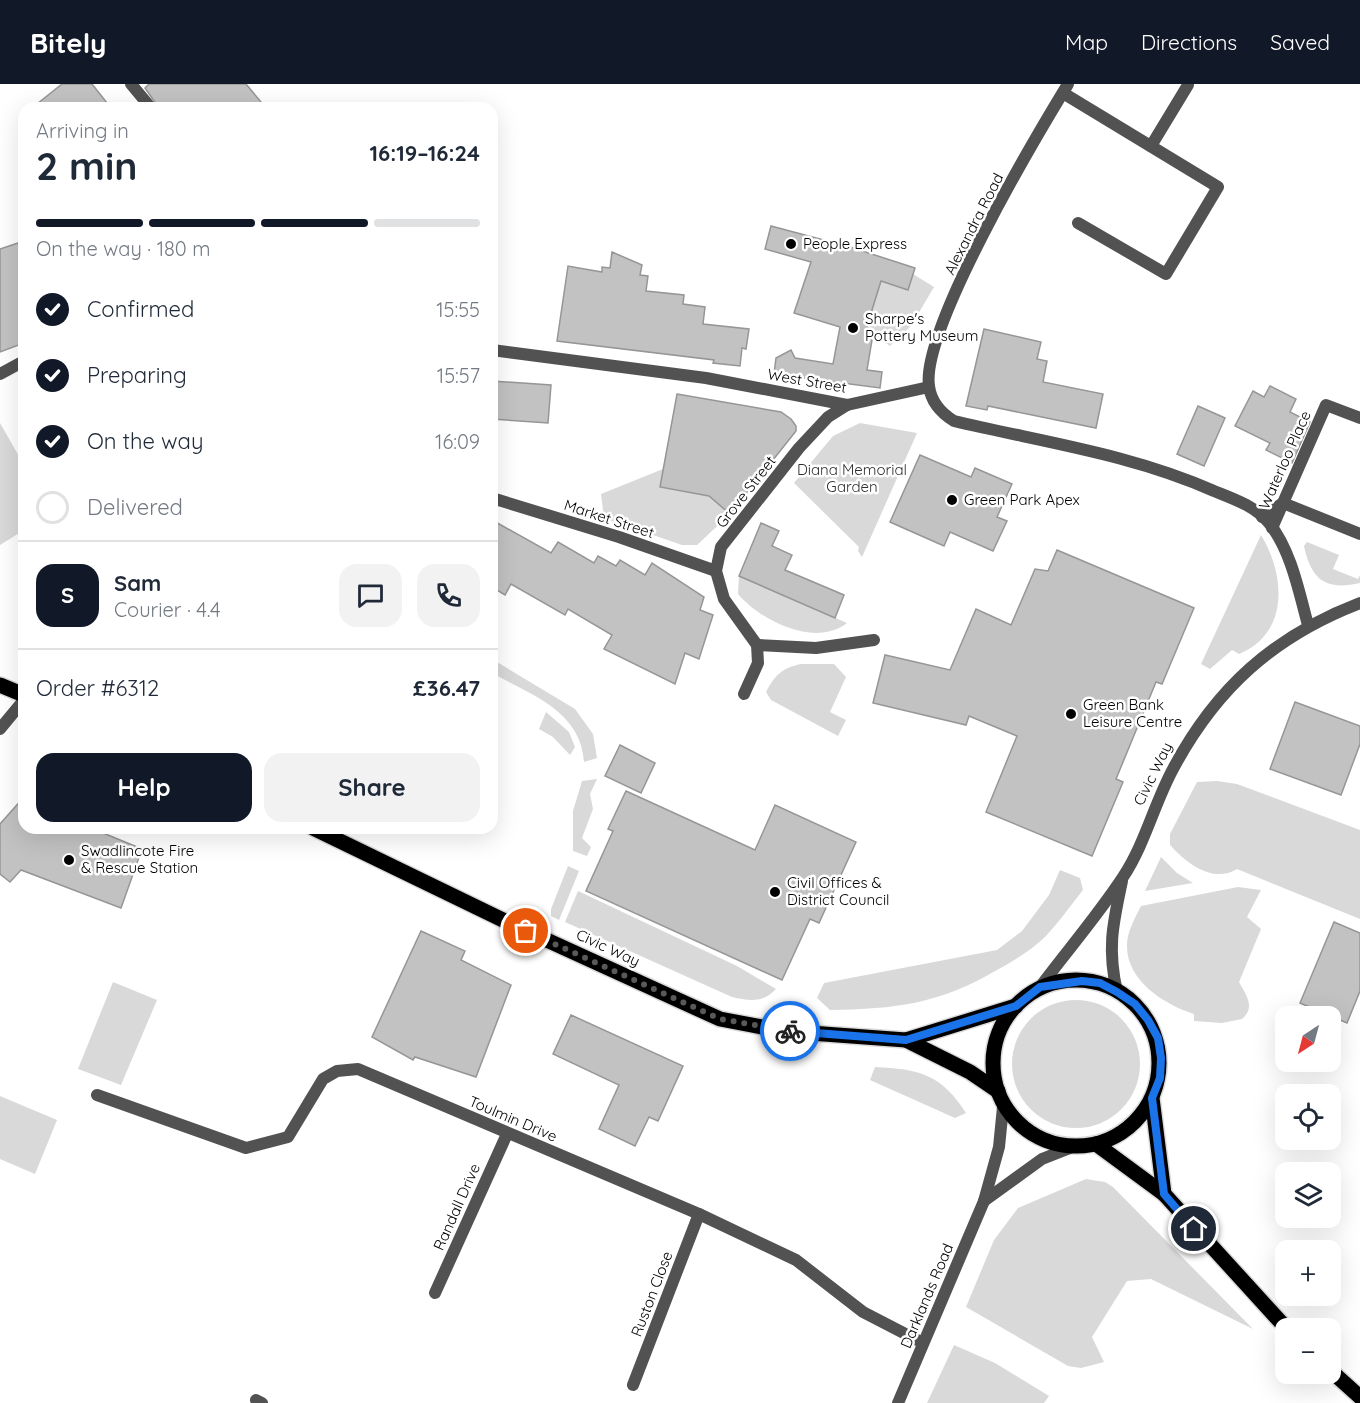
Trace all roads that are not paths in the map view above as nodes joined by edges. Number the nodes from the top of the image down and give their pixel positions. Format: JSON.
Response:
{"nodes":[{"id":1,"x":131,"y":84,"type":"edge"},
{"id":2,"x":1188,"y":85,"type":"edge"},
{"id":3,"x":1066,"y":88,"type":"edge"},
{"id":4,"x":146,"y":102,"type":"edge"},
{"id":5,"x":1151,"y":146,"type":"junction"},
{"id":6,"x":1078,"y":223,"type":"dead end"},
{"id":7,"x":498,"y":351,"type":"edge"},
{"id":8,"x":18,"y":364,"type":"edge"},
{"id":9,"x":0,"y":374,"type":"edge"},
{"id":10,"x":929,"y":387,"type":"junction"},
{"id":11,"x":847,"y":405,"type":"junction"},
{"id":12,"x":1360,"y":418,"type":"edge"},
{"id":13,"x":498,"y":500,"type":"edge"},
{"id":14,"x":1283,"y":503,"type":"junction"},
{"id":15,"x":1262,"y":517,"type":"junction"},
{"id":16,"x":1272,"y":528,"type":"junction"},
{"id":17,"x":1360,"y":534,"type":"edge"},
{"id":18,"x":716,"y":571,"type":"junction"},
{"id":19,"x":1360,"y":603,"type":"edge"},
{"id":20,"x":1308,"y":625,"type":"junction"},
{"id":21,"x":874,"y":640,"type":"dead end"},
{"id":22,"x":757,"y":645,"type":"junction"},
{"id":23,"x":0,"y":685,"type":"edge"},
{"id":24,"x":18,"y":692,"type":"edge"},
{"id":25,"x":744,"y":694,"type":"dead end"},
{"id":26,"x":18,"y":707,"type":"edge"},
{"id":27,"x":0,"y":729,"type":"edge"},
{"id":28,"x":325,"y":834,"type":"edge"},
{"id":29,"x":1123,"y":877,"type":"junction"},
{"id":30,"x":1040,"y":987,"type":"junction"},
{"id":31,"x":1117,"y":992,"type":"junction"},
{"id":32,"x":1016,"y":1006,"type":"junction"},
{"id":33,"x":906,"y":1040,"type":"junction"},
{"id":34,"x":998,"y":1091,"type":"junction"},
{"id":35,"x":97,"y":1095,"type":"dead end"},
{"id":36,"x":1152,"y":1098,"type":"junction"},
{"id":37,"x":1003,"y":1107,"type":"junction"},
{"id":38,"x":507,"y":1134,"type":"junction"},
{"id":39,"x":1096,"y":1144,"type":"junction"},
{"id":40,"x":1075,"y":1146,"type":"junction"},
{"id":41,"x":1164,"y":1194,"type":"junction"},
{"id":42,"x":984,"y":1201,"type":"junction"},
{"id":43,"x":699,"y":1214,"type":"junction"},
{"id":44,"x":435,"y":1293,"type":"dead end"},
{"id":45,"x":1277,"y":1318,"type":"edge"},
{"id":46,"x":923,"y":1343,"type":"junction"},
{"id":47,"x":1341,"y":1380,"type":"edge"},
{"id":48,"x":633,"y":1385,"type":"dead end"},
{"id":49,"x":1360,"y":1397,"type":"edge"},
{"id":50,"x":898,"y":1403,"type":"edge"}],
"edges":[{"from":1,"to":4,"type":"street"},
{"from":2,"to":5,"type":"street"},
{"from":3,"to":5,"type":"street"},
{"from":3,"to":10,"type":"street","name":"Alexandra Road"},
{"from":5,"to":6,"type":"street"},
{"from":7,"to":11,"type":"street","name":"West Street"},
{"from":8,"to":9,"type":"street"},
{"from":10,"to":11,"type":"street","name":"West Street"},
{"from":10,"to":15,"type":"street"},
{"from":11,"to":18,"type":"street","name":"Grove Street"},
{"from":12,"to":14,"type":"street","name":"Waterloo Place"},
{"from":13,"to":18,"type":"street","name":"Market Street"},
{"from":14,"to":15,"type":"street"},
{"from":14,"to":16,"type":"street","name":"Waterloo Place"},
{"from":14,"to":17,"type":"street"},
{"from":15,"to":16,"type":"street"},
{"from":16,"to":20,"type":"street"},
{"from":18,"to":22,"type":"street"},
{"from":19,"to":20,"type":"street","name":"Civic Way"},
{"from":20,"to":29,"type":"street","name":"Civic Way"},
{"from":21,"to":22,"type":"street"},
{"from":22,"to":25,"type":"street"},
{"from":23,"to":24,"type":"main road"},
{"from":26,"to":27,"type":"street"},
{"from":28,"to":33,"type":"main road","name":"Civic Way"},
{"from":29,"to":30,"type":"street","name":"Civic Way"},
{"from":29,"to":31,"type":"street","name":"Civic Way"},
{"from":30,"to":31,"type":"main road"},
{"from":30,"to":32,"type":"main road"},
{"from":31,"to":36,"type":"main road"},
{"from":32,"to":33,"type":"main road","name":"Civic Way"},
{"from":32,"to":34,"type":"main road"},
{"from":33,"to":34,"type":"main road","name":"Civic Way"},
{"from":34,"to":37,"type":"main road"},
{"from":35,"to":38,"type":"street","name":"Toulmin Drive"},
{"from":36,"to":39,"type":"main road"},
{"from":36,"to":41,"type":"main road"},
{"from":37,"to":40,"type":"main road"},
{"from":37,"to":42,"type":"street","name":"Darklands Road"},
{"from":38,"to":43,"type":"street","name":"Toulmin Drive"},
{"from":38,"to":44,"type":"street","name":"Randall Drive"},
{"from":39,"to":40,"type":"main road"},
{"from":39,"to":41,"type":"main road"},
{"from":40,"to":42,"type":"street"},
{"from":41,"to":45,"type":"main road"},
{"from":42,"to":46,"type":"street","name":"Darklands Road"},
{"from":43,"to":46,"type":"street","name":"Toulmin Drive"},
{"from":43,"to":48,"type":"street","name":"Ruston Close"},
{"from":46,"to":50,"type":"street","name":"Darklands Road"},
{"from":47,"to":49,"type":"main road"}]}
